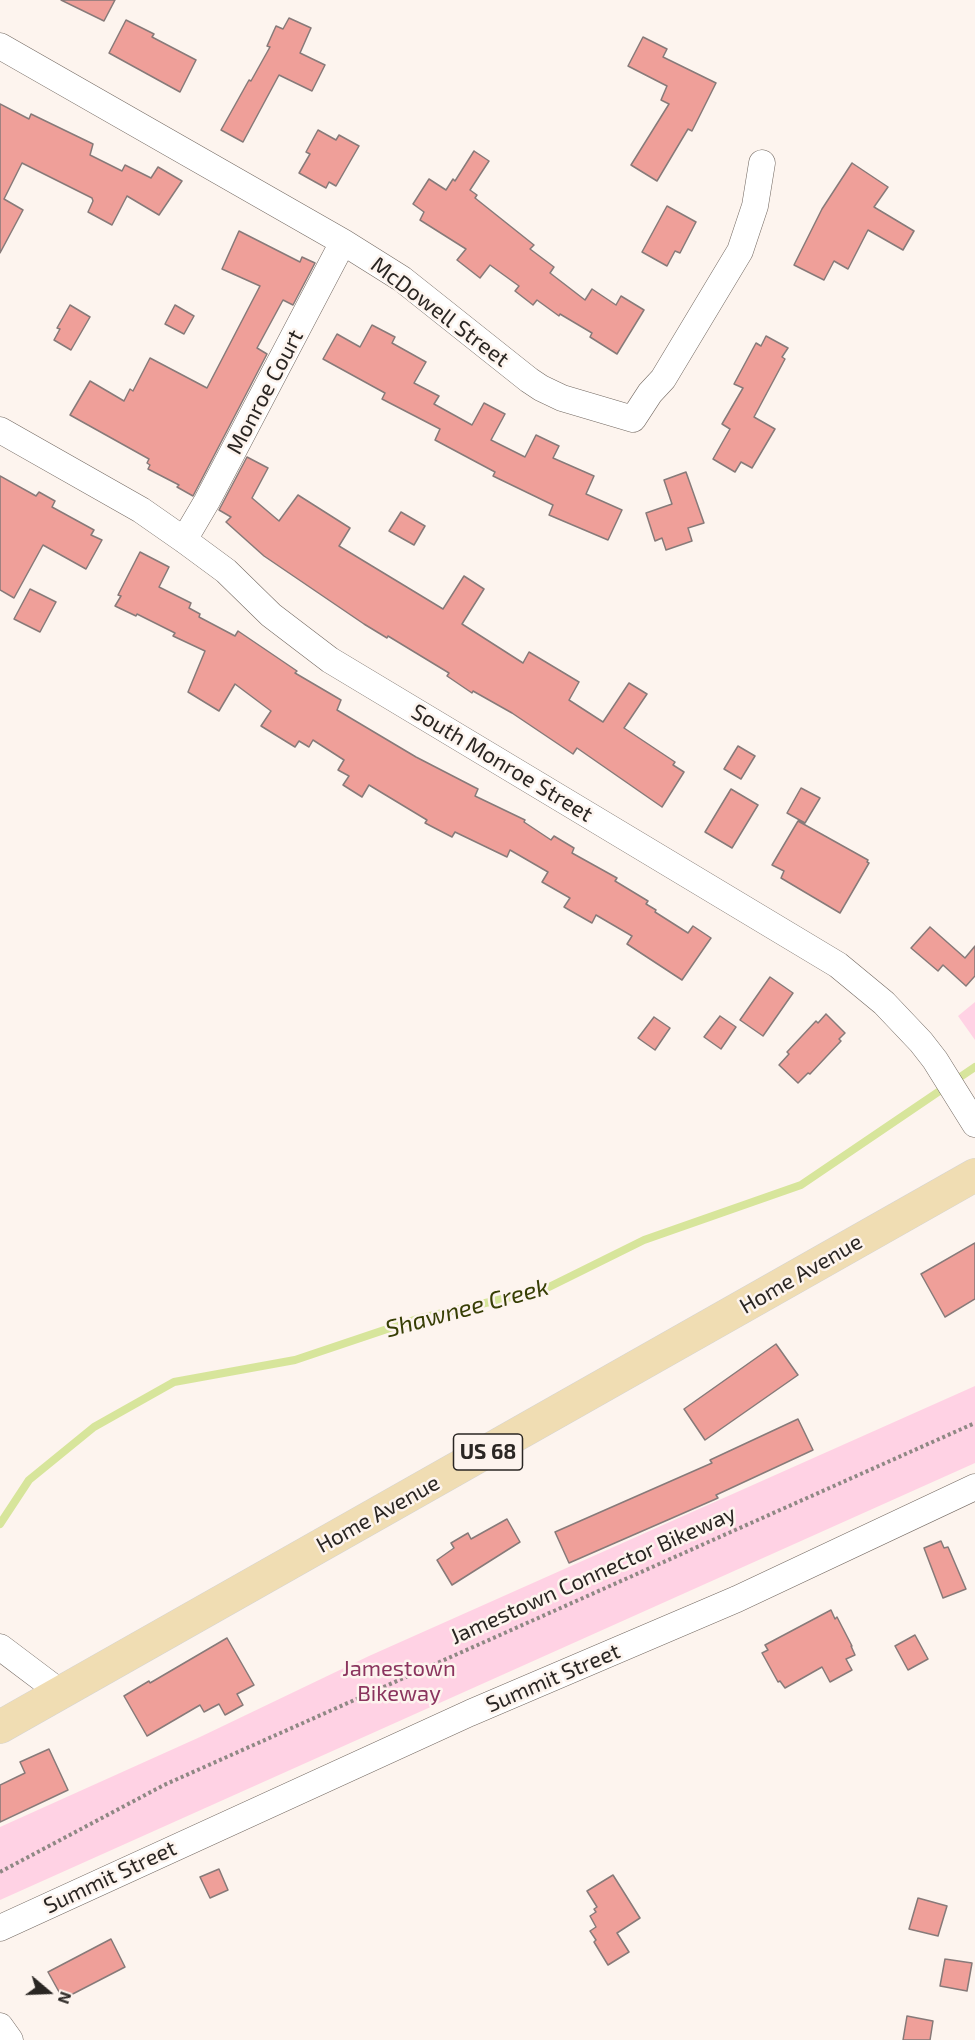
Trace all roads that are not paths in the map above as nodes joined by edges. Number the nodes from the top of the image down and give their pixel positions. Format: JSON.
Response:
{"nodes":[{"id":1,"x":0,"y":46,"type":"edge"},
{"id":2,"x":762,"y":163,"type":"dead end"},
{"id":3,"x":343,"y":242,"type":"junction"},
{"id":4,"x":0,"y":430,"type":"edge"},
{"id":5,"x":184,"y":540,"type":"junction"},
{"id":6,"x":969,"y":1113,"type":"edge"},
{"id":7,"x":975,"y":1175,"type":"edge"},
{"id":8,"x":975,"y":1487,"type":"edge"},
{"id":9,"x":0,"y":1647,"type":"edge"},
{"id":10,"x":62,"y":1693,"type":"junction"},
{"id":11,"x":0,"y":1727,"type":"edge"},
{"id":12,"x":0,"y":1928,"type":"edge"},
{"id":13,"x":0,"y":2026,"type":"edge"},
{"id":14,"x":10,"y":2040,"type":"edge"}],
"edges":[{"from":1,"to":3,"type":"street","name":"McDowell Street"},
{"from":2,"to":3,"type":"street","name":"McDowell Street"},
{"from":3,"to":5,"type":"street","name":"Monroe Court"},
{"from":4,"to":5,"type":"street","name":"South Monroe Street"},
{"from":5,"to":6,"type":"street","name":"South Monroe Street"},
{"from":7,"to":10,"type":"main road","name":"Home Avenue","number":"US 68"},
{"from":8,"to":12,"type":"street","name":"Summit Street"},
{"from":9,"to":10,"type":"street"},
{"from":10,"to":11,"type":"main road","name":"Home Avenue","number":"US 68"},
{"from":13,"to":14,"type":"street"}]}
